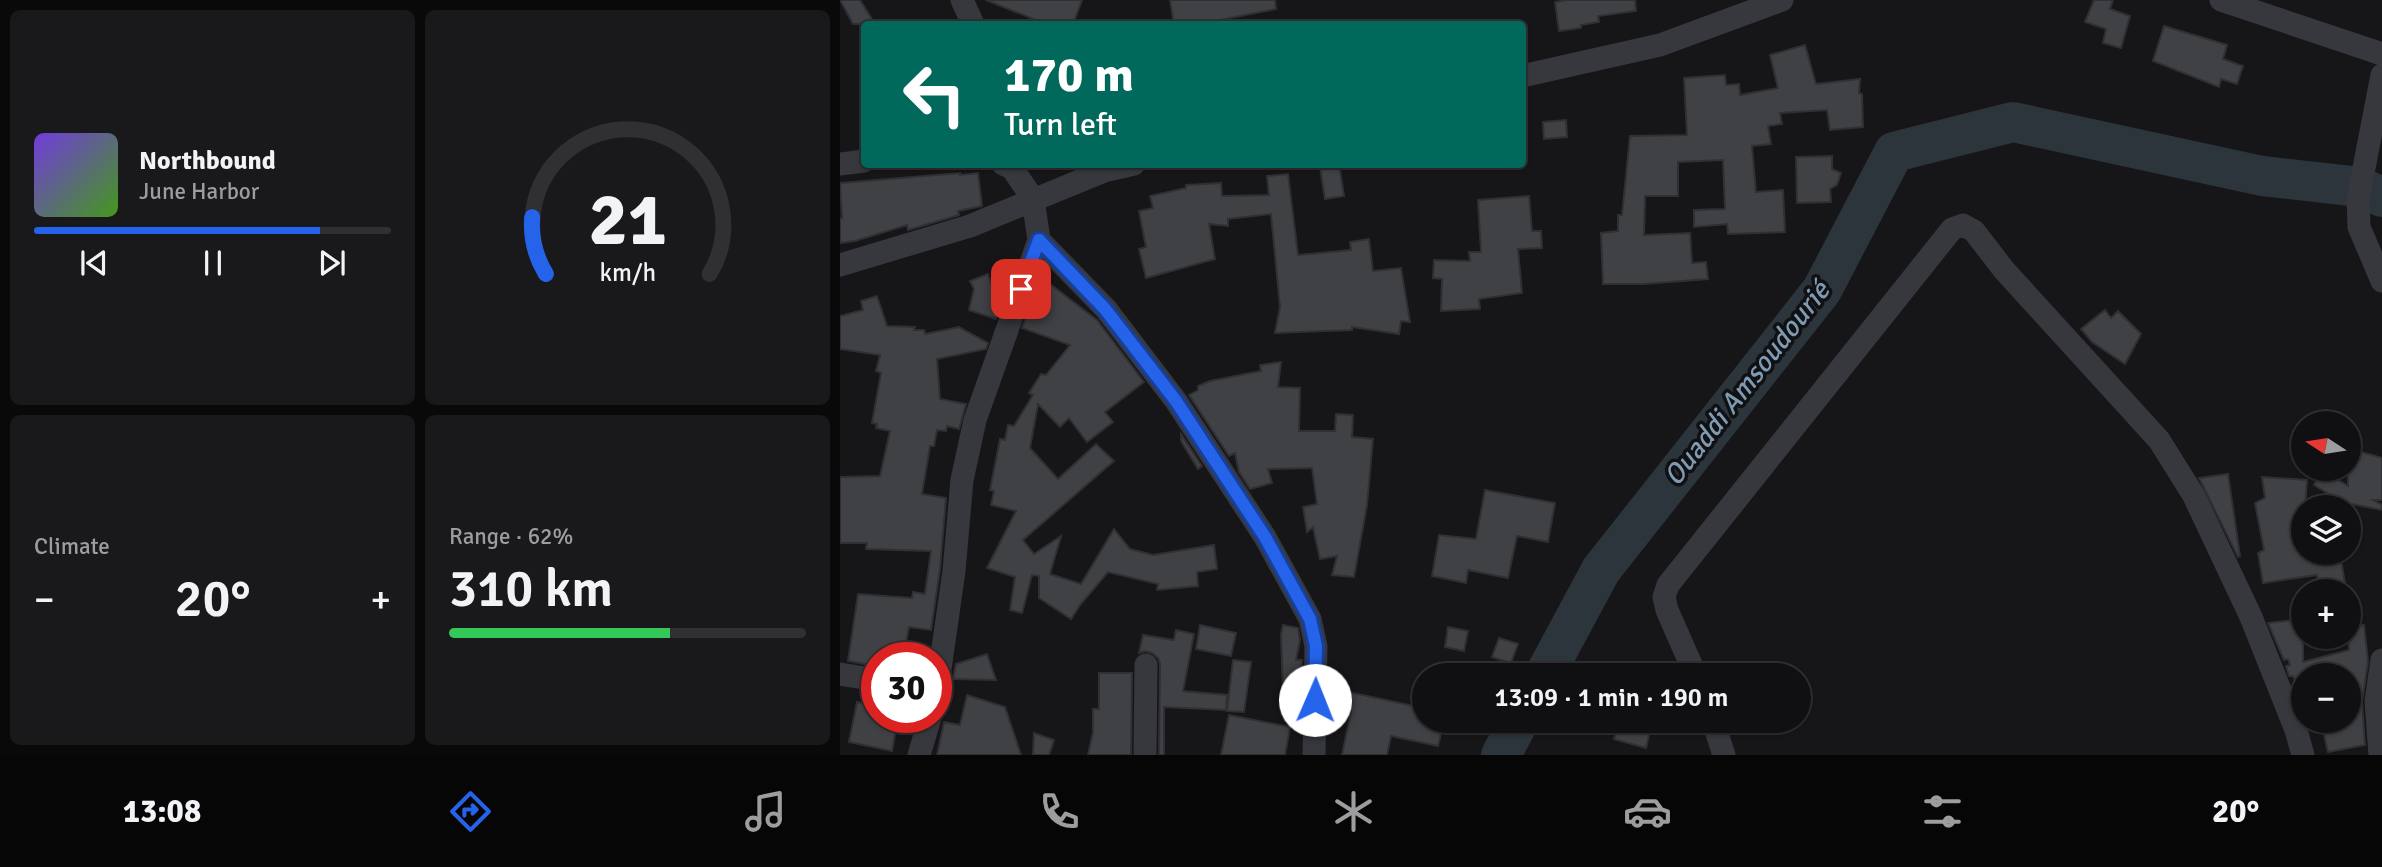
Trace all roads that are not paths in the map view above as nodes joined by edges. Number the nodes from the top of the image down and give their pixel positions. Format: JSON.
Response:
{"nodes":[{"id":1,"x":962,"y":0,"type":"edge"},
{"id":2,"x":2221,"y":0,"type":"edge"},
{"id":3,"x":1765,"y":2,"type":"edge"},
{"id":4,"x":972,"y":21,"type":"edge"},
{"id":5,"x":2382,"y":54,"type":"edge"},
{"id":6,"x":1526,"y":75,"type":"edge"},
{"id":7,"x":2382,"y":75,"type":"edge"},
{"id":8,"x":861,"y":161,"type":"edge"},
{"id":9,"x":840,"y":164,"type":"edge"},
{"id":10,"x":1012,"y":168,"type":"edge"},
{"id":11,"x":1119,"y":168,"type":"edge"},
{"id":12,"x":1033,"y":199,"type":"junction"},
{"id":13,"x":1039,"y":240,"type":"junction"},
{"id":14,"x":840,"y":265,"type":"edge"},
{"id":15,"x":2382,"y":281,"type":"edge"},
{"id":16,"x":944,"y":642,"type":"edge"},
{"id":17,"x":2382,"y":660,"type":"edge"},
{"id":18,"x":1690,"y":663,"type":"edge"},
{"id":19,"x":1146,"y":665,"type":"dead end"},
{"id":20,"x":840,"y":674,"type":"edge"},
{"id":21,"x":861,"y":677,"type":"edge"},
{"id":22,"x":926,"y":733,"type":"edge"},
{"id":23,"x":1717,"y":733,"type":"edge"},
{"id":24,"x":919,"y":755,"type":"edge"},
{"id":25,"x":1146,"y":755,"type":"edge"},
{"id":26,"x":1314,"y":755,"type":"edge"},
{"id":27,"x":1724,"y":755,"type":"edge"},
{"id":28,"x":2303,"y":755,"type":"edge"},
{"id":29,"x":2380,"y":755,"type":"edge"}],
"edges":[{"from":1,"to":4,"type":"street"},
{"from":2,"to":5,"type":"street"},
{"from":3,"to":6,"type":"street"},
{"from":7,"to":15,"type":"street"},
{"from":8,"to":9,"type":"street"},
{"from":10,"to":12,"type":"street"},
{"from":11,"to":12,"type":"street"},
{"from":12,"to":13,"type":"street"},
{"from":12,"to":14,"type":"street"},
{"from":13,"to":16,"type":"street"},
{"from":13,"to":26,"type":"street"},
{"from":17,"to":29,"type":"street"},
{"from":18,"to":28,"type":"street"},
{"from":19,"to":25,"type":"street"},
{"from":20,"to":21,"type":"street"},
{"from":22,"to":24,"type":"street"},
{"from":23,"to":27,"type":"street"}]}
